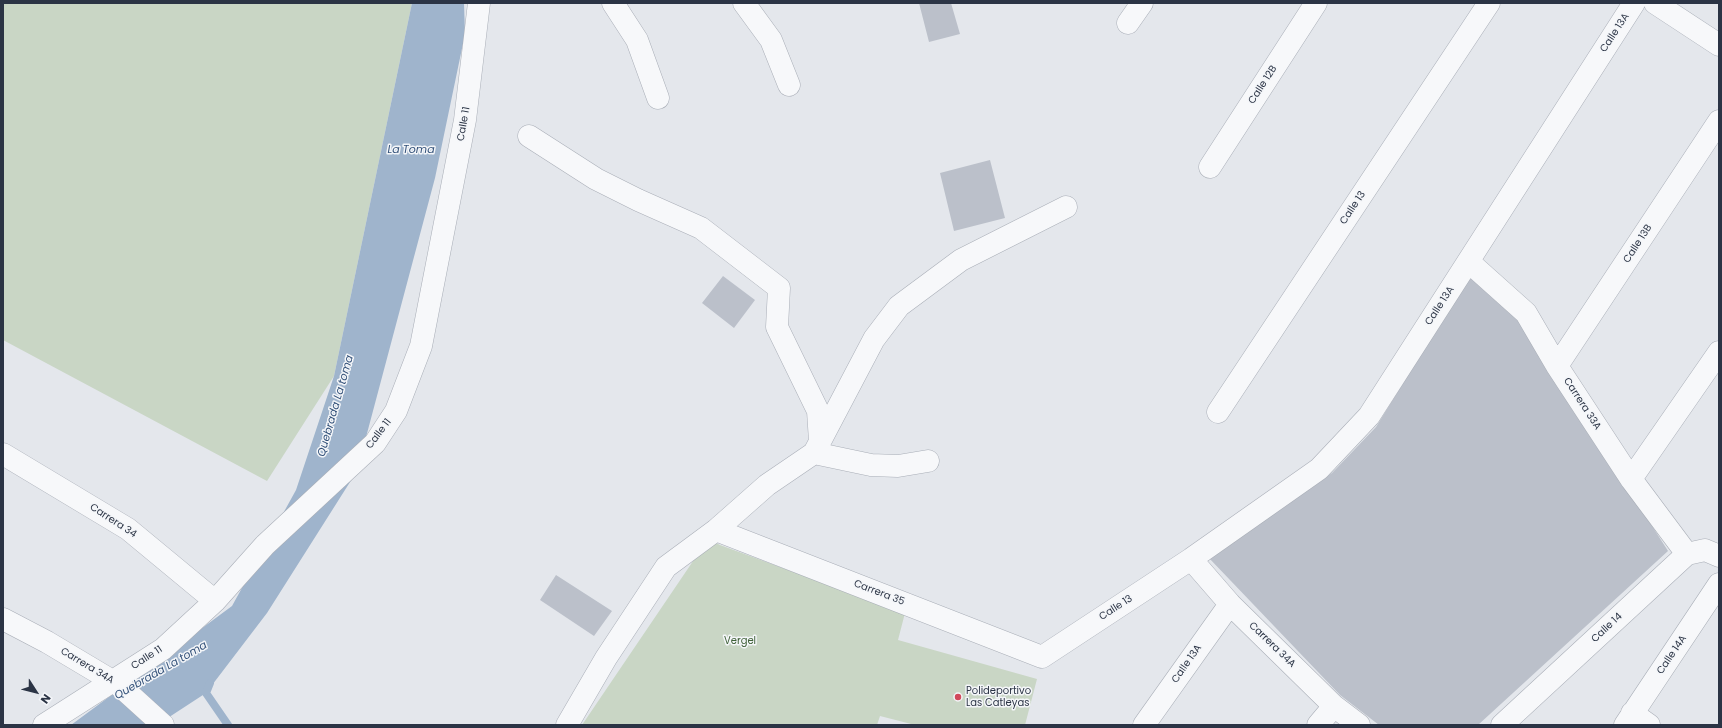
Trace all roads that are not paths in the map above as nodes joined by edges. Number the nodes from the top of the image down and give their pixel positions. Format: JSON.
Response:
{"nodes":[{"id":1,"x":480,"y":3,"type":"edge"},
{"id":2,"x":613,"y":3,"type":"edge"},
{"id":3,"x":744,"y":3,"type":"edge"},
{"id":4,"x":1142,"y":3,"type":"edge"},
{"id":5,"x":1316,"y":3,"type":"edge"},
{"id":6,"x":1489,"y":3,"type":"edge"},
{"id":7,"x":1634,"y":3,"type":"edge"},
{"id":8,"x":1655,"y":3,"type":"edge"},
{"id":9,"x":1128,"y":23,"type":"dead end"},
{"id":10,"x":1719,"y":45,"type":"edge"},
{"id":11,"x":789,"y":85,"type":"dead end"},
{"id":12,"x":658,"y":98,"type":"dead end"},
{"id":13,"x":1719,"y":121,"type":"edge"},
{"id":14,"x":529,"y":136,"type":"dead end"},
{"id":15,"x":1210,"y":167,"type":"dead end"},
{"id":16,"x":1066,"y":207,"type":"dead end"},
{"id":17,"x":1469,"y":262,"type":"junction"},
{"id":18,"x":1719,"y":352,"type":"edge"},
{"id":19,"x":1557,"y":366,"type":"junction"},
{"id":20,"x":1218,"y":412,"type":"dead end"},
{"id":21,"x":817,"y":447,"type":"junction"},
{"id":22,"x":3,"y":454,"type":"edge"},
{"id":23,"x":928,"y":461,"type":"dead end"},
{"id":24,"x":1631,"y":479,"type":"junction"},
{"id":25,"x":716,"y":530,"type":"junction"},
{"id":26,"x":1687,"y":554,"type":"junction"},
{"id":27,"x":1719,"y":556,"type":"edge"},
{"id":28,"x":1191,"y":559,"type":"junction"},
{"id":29,"x":1719,"y":584,"type":"edge"},
{"id":30,"x":215,"y":602,"type":"junction"},
{"id":31,"x":1230,"y":604,"type":"junction"},
{"id":32,"x":3,"y":619,"type":"edge"},
{"id":33,"x":1042,"y":657,"type":"joint"},
{"id":34,"x":116,"y":683,"type":"junction"},
{"id":35,"x":1334,"y":706,"type":"junction"},
{"id":36,"x":1635,"y":721,"type":"edge"},
{"id":37,"x":44,"y":725,"type":"edge"},
{"id":38,"x":163,"y":725,"type":"edge"},
{"id":39,"x":567,"y":725,"type":"edge"},
{"id":40,"x":1144,"y":725,"type":"edge"},
{"id":41,"x":1318,"y":725,"type":"edge"},
{"id":42,"x":1359,"y":725,"type":"edge"},
{"id":43,"x":1502,"y":725,"type":"edge"}],
"edges":[{"from":1,"to":30,"type":"street","name":"Calle 11"},
{"from":2,"to":12,"type":"street"},
{"from":3,"to":11,"type":"street"},
{"from":4,"to":9,"type":"street"},
{"from":5,"to":15,"type":"street","name":"Calle 12B"},
{"from":6,"to":20,"type":"street","name":"Calle 13"},
{"from":7,"to":17,"type":"street","name":"Calle 13A"},
{"from":8,"to":10,"type":"street"},
{"from":13,"to":19,"type":"street","name":"Calle 13B"},
{"from":14,"to":21,"type":"street"},
{"from":16,"to":21,"type":"street"},
{"from":17,"to":19,"type":"street","name":"Carrera 33A"},
{"from":17,"to":28,"type":"street","name":"Calle 13A"},
{"from":18,"to":24,"type":"street"},
{"from":19,"to":24,"type":"street","name":"Carrera 33A"},
{"from":21,"to":23,"type":"street"},
{"from":21,"to":25,"type":"street"},
{"from":22,"to":30,"type":"street","name":"Carrera 34"},
{"from":24,"to":26,"type":"street","name":"Carrera 33A"},
{"from":25,"to":33,"type":"street","name":"Carrera 35"},
{"from":25,"to":39,"type":"street"},
{"from":26,"to":27,"type":"street"},
{"from":26,"to":43,"type":"street","name":"Calle 14"},
{"from":28,"to":31,"type":"street","name":"Carrera 34A"},
{"from":28,"to":33,"type":"street","name":"Calle 13"},
{"from":29,"to":36,"type":"street","name":"Calle 14A"},
{"from":30,"to":34,"type":"street","name":"Calle 11"},
{"from":31,"to":35,"type":"street","name":"Carrera 34A"},
{"from":31,"to":40,"type":"street","name":"Calle 13A"},
{"from":32,"to":34,"type":"street","name":"Carrera 34A"},
{"from":34,"to":37,"type":"street","name":"Calle 11"},
{"from":34,"to":38,"type":"street","name":"Carrera 34A"},
{"from":35,"to":41,"type":"street"},
{"from":35,"to":42,"type":"street","name":"Carrera 34A"}]}
